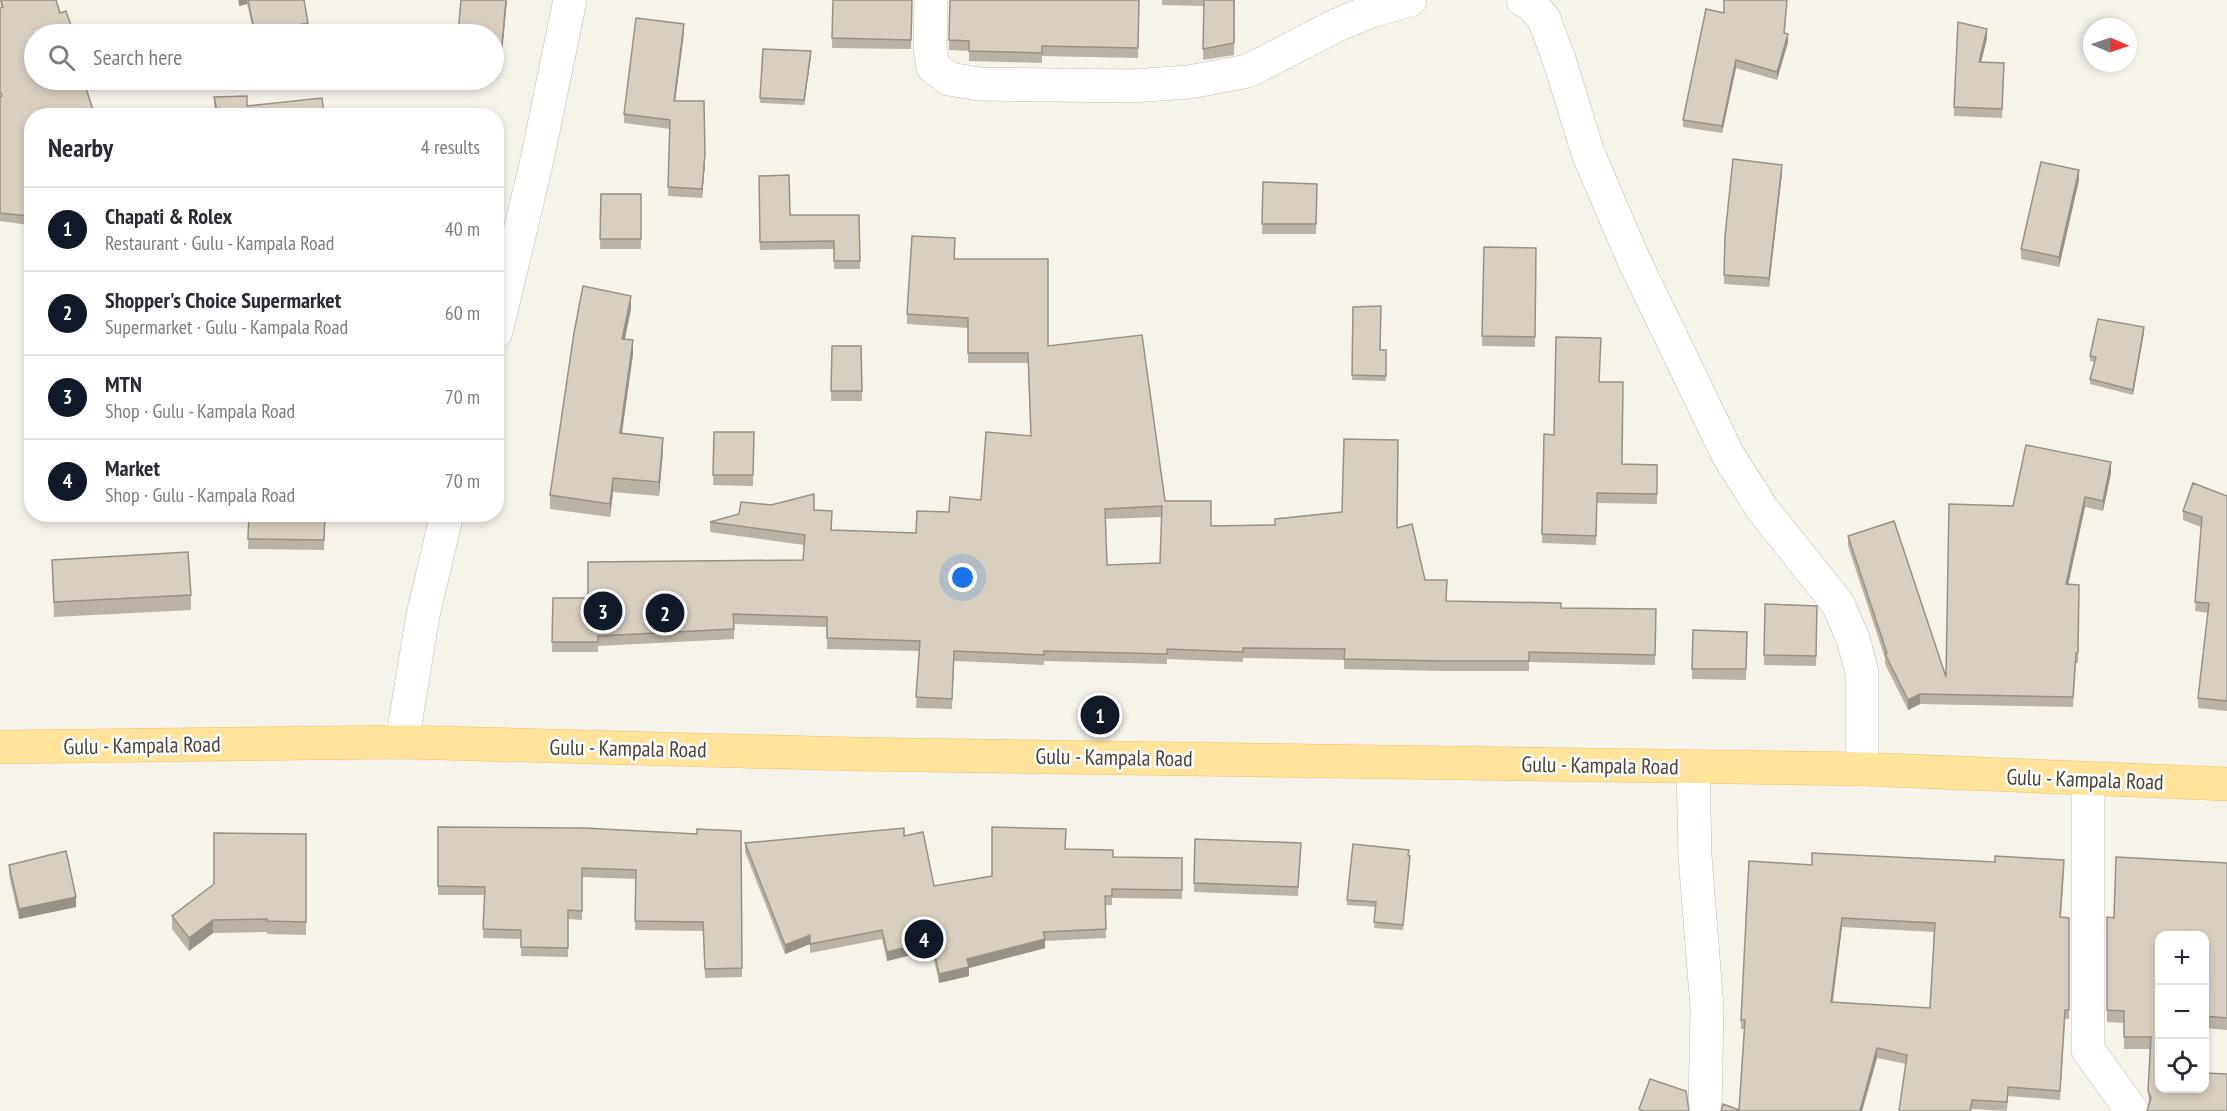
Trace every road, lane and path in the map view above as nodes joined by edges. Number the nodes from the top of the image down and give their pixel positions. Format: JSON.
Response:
{"nodes":[{"id":1,"x":570,"y":0,"type":"edge"},
{"id":2,"x":931,"y":0,"type":"edge"},
{"id":3,"x":1410,"y":0,"type":"edge"},
{"id":4,"x":1523,"y":0,"type":"edge"},
{"id":5,"x":504,"y":298,"type":"edge"},
{"id":6,"x":445,"y":522,"type":"edge"},
{"id":7,"x":402,"y":742,"type":"junction"},
{"id":8,"x":0,"y":747,"type":"edge"},
{"id":9,"x":1693,"y":767,"type":"junction"},
{"id":10,"x":1862,"y":769,"type":"junction"},
{"id":11,"x":2088,"y":780,"type":"junction"},
{"id":12,"x":2227,"y":784,"type":"edge"},
{"id":13,"x":1705,"y":1111,"type":"edge"},
{"id":14,"x":2132,"y":1111,"type":"edge"}],
"edges":[{"from":1,"to":5,"type":"street"},
{"from":2,"to":3,"type":"street"},
{"from":4,"to":10,"type":"street"},
{"from":6,"to":7,"type":"street"},
{"from":7,"to":8,"type":"main road","name":"Gulu - Kampala Road"},
{"from":7,"to":9,"type":"main road","name":"Gulu - Kampala Road"},
{"from":9,"to":10,"type":"main road","name":"Gulu - Kampala Road"},
{"from":9,"to":13,"type":"street"},
{"from":10,"to":11,"type":"main road","name":"Gulu - Kampala Road"},
{"from":11,"to":12,"type":"main road","name":"Gulu - Kampala Road"},
{"from":11,"to":14,"type":"street"}]}
